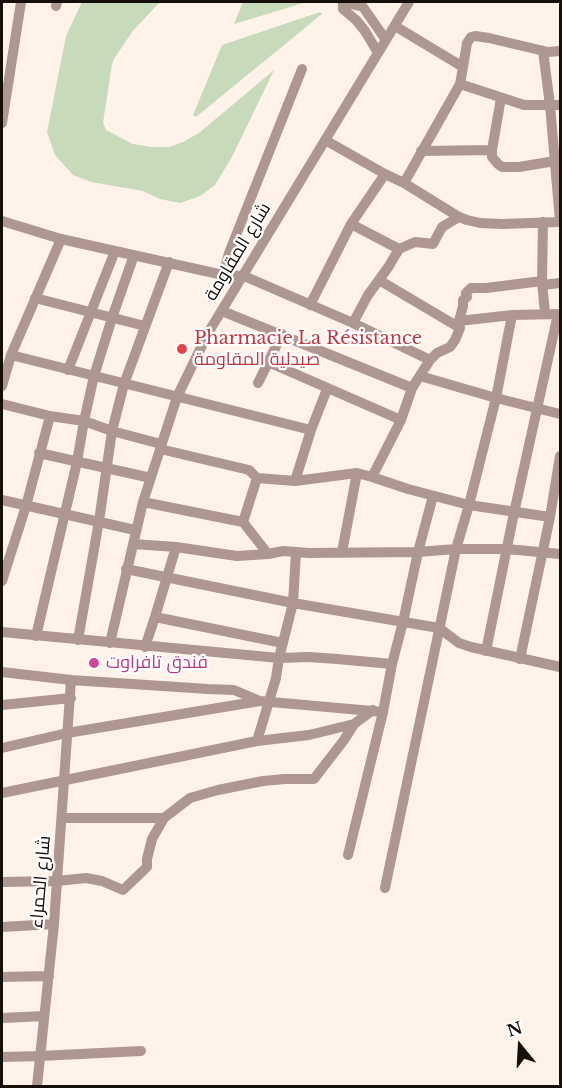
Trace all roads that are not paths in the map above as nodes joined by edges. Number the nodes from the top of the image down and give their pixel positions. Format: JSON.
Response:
{"nodes":[{"id":1,"x":21,"y":2,"type":"edge"},
{"id":2,"x":344,"y":2,"type":"edge"},
{"id":3,"x":409,"y":2,"type":"edge"},
{"id":4,"x":395,"y":26,"type":"junction"},
{"id":5,"x":386,"y":40,"type":"junction"},
{"id":6,"x":543,"y":51,"type":"junction"},
{"id":7,"x":561,"y":51,"type":"edge"},
{"id":8,"x":378,"y":53,"type":"junction"},
{"id":9,"x":463,"y":67,"type":"junction"},
{"id":10,"x":302,"y":69,"type":"dead end"},
{"id":11,"x":459,"y":84,"type":"junction"},
{"id":12,"x":501,"y":98,"type":"junction"},
{"id":13,"x":555,"y":105,"type":"edge"},
{"id":14,"x":2,"y":123,"type":"edge"},
{"id":15,"x":325,"y":140,"type":"junction"},
{"id":16,"x":492,"y":150,"type":"junction"},
{"id":17,"x":421,"y":151,"type":"junction"},
{"id":18,"x":555,"y":161,"type":"junction"},
{"id":19,"x":385,"y":174,"type":"junction"},
{"id":20,"x":404,"y":183,"type":"junction"},
{"id":21,"x":459,"y":218,"type":"junction"},
{"id":22,"x":2,"y":221,"type":"edge"},
{"id":23,"x":561,"y":221,"type":"edge"},
{"id":24,"x":543,"y":222,"type":"junction"},
{"id":25,"x":351,"y":224,"type":"junction"},
{"id":26,"x":61,"y":239,"type":"junction"},
{"id":27,"x":399,"y":249,"type":"junction"},
{"id":28,"x":115,"y":251,"type":"junction"},
{"id":29,"x":134,"y":255,"type":"junction"},
{"id":30,"x":169,"y":262,"type":"junction"},
{"id":31,"x":223,"y":275,"type":"junction"},
{"id":32,"x":244,"y":276,"type":"junction"},
{"id":33,"x":379,"y":280,"type":"junction"},
{"id":34,"x":542,"y":283,"type":"junction"},
{"id":35,"x":561,"y":283,"type":"edge"},
{"id":36,"x":35,"y":298,"type":"junction"},
{"id":37,"x":310,"y":306,"type":"junction"},
{"id":38,"x":222,"y":311,"type":"junction"},
{"id":39,"x":90,"y":312,"type":"junction"},
{"id":40,"x":545,"y":314,"type":"junction"},
{"id":41,"x":559,"y":314,"type":"edge"},
{"id":42,"x":512,"y":315,"type":"junction"},
{"id":43,"x":112,"y":318,"type":"junction"},
{"id":44,"x":353,"y":323,"type":"junction"},
{"id":45,"x":459,"y":324,"type":"junction"},
{"id":46,"x":145,"y":326,"type":"junction"},
{"id":47,"x":282,"y":334,"type":"junction"},
{"id":48,"x":11,"y":355,"type":"junction"},
{"id":49,"x":430,"y":360,"type":"junction"},
{"id":50,"x":268,"y":362,"type":"junction"},
{"id":51,"x":68,"y":370,"type":"junction"},
{"id":52,"x":94,"y":376,"type":"junction"},
{"id":53,"x":420,"y":376,"type":"junction"},
{"id":54,"x":258,"y":383,"type":"dead end"},
{"id":55,"x":124,"y":384,"type":"junction"},
{"id":56,"x":2,"y":386,"type":"edge"},
{"id":57,"x":412,"y":388,"type":"junction"},
{"id":58,"x":327,"y":389,"type":"junction"},
{"id":59,"x":177,"y":397,"type":"junction"},
{"id":60,"x":496,"y":398,"type":"junction"},
{"id":61,"x":2,"y":404,"type":"edge"},
{"id":62,"x":538,"y":408,"type":"junction"},
{"id":63,"x":561,"y":414,"type":"edge"},
{"id":64,"x":50,"y":416,"type":"junction"},
{"id":65,"x":400,"y":420,"type":"junction"},
{"id":66,"x":84,"y":421,"type":"junction"},
{"id":67,"x":311,"y":430,"type":"junction"},
{"id":68,"x":112,"y":431,"type":"junction"},
{"id":69,"x":161,"y":446,"type":"junction"},
{"id":70,"x":39,"y":453,"type":"junction"},
{"id":71,"x":561,"y":456,"type":"edge"},
{"id":72,"x":77,"y":462,"type":"junction"},
{"id":73,"x":106,"y":468,"type":"junction"},
{"id":74,"x":357,"y":473,"type":"junction"},
{"id":75,"x":372,"y":477,"type":"junction"},
{"id":76,"x":151,"y":478,"type":"junction"},
{"id":77,"x":257,"y":478,"type":"junction"},
{"id":78,"x":295,"y":481,"type":"junction"},
{"id":79,"x":433,"y":496,"type":"junction"},
{"id":80,"x":2,"y":500,"type":"edge"},
{"id":81,"x":143,"y":502,"type":"junction"},
{"id":82,"x":470,"y":505,"type":"junction"},
{"id":83,"x":26,"y":506,"type":"junction"},
{"id":84,"x":514,"y":513,"type":"junction"},
{"id":85,"x":64,"y":514,"type":"junction"},
{"id":86,"x":550,"y":517,"type":"junction"},
{"id":87,"x":99,"y":521,"type":"junction"},
{"id":88,"x":243,"y":522,"type":"junction"},
{"id":89,"x":135,"y":530,"type":"junction"},
{"id":90,"x":133,"y":544,"type":"junction"},
{"id":91,"x":176,"y":548,"type":"junction"},
{"id":92,"x":456,"y":549,"type":"junction"},
{"id":93,"x":507,"y":549,"type":"junction"},
{"id":94,"x":296,"y":552,"type":"junction"},
{"id":95,"x":342,"y":552,"type":"junction"},
{"id":96,"x":418,"y":552,"type":"junction"},
{"id":97,"x":543,"y":552,"type":"junction"},
{"id":98,"x":268,"y":554,"type":"junction"},
{"id":99,"x":561,"y":554,"type":"edge"},
{"id":100,"x":126,"y":569,"type":"junction"},
{"id":101,"x":2,"y":575,"type":"edge"},
{"id":102,"x":167,"y":578,"type":"junction"},
{"id":103,"x":293,"y":603,"type":"junction"},
{"id":104,"x":155,"y":617,"type":"junction"},
{"id":105,"x":403,"y":622,"type":"junction"},
{"id":106,"x":439,"y":628,"type":"junction"},
{"id":107,"x":2,"y":632,"type":"edge"},
{"id":108,"x":36,"y":636,"type":"junction"},
{"id":109,"x":78,"y":640,"type":"junction"},
{"id":110,"x":110,"y":643,"type":"junction"},
{"id":111,"x":283,"y":643,"type":"junction"},
{"id":112,"x":145,"y":647,"type":"junction"},
{"id":113,"x":486,"y":651,"type":"junction"},
{"id":114,"x":279,"y":658,"type":"junction"},
{"id":115,"x":520,"y":659,"type":"junction"},
{"id":116,"x":392,"y":664,"type":"junction"},
{"id":117,"x":561,"y":667,"type":"edge"},
{"id":118,"x":2,"y":672,"type":"edge"},
{"id":119,"x":71,"y":680,"type":"junction"},
{"id":120,"x":70,"y":698,"type":"junction"},
{"id":121,"x":265,"y":701,"type":"junction"},
{"id":122,"x":2,"y":705,"type":"edge"},
{"id":123,"x":378,"y":711,"type":"junction"},
{"id":124,"x":354,"y":724,"type":"junction"},
{"id":125,"x":67,"y":733,"type":"junction"},
{"id":126,"x":257,"y":741,"type":"junction"},
{"id":127,"x":2,"y":748,"type":"edge"},
{"id":128,"x":64,"y":780,"type":"junction"},
{"id":129,"x":2,"y":793,"type":"edge"},
{"id":130,"x":63,"y":818,"type":"junction"},
{"id":131,"x":164,"y":818,"type":"junction"},
{"id":132,"x":348,"y":855,"type":"dead end"},
{"id":133,"x":57,"y":881,"type":"junction"},
{"id":134,"x":2,"y":882,"type":"edge"},
{"id":135,"x":386,"y":888,"type":"dead end"},
{"id":136,"x":54,"y":924,"type":"junction"},
{"id":137,"x":2,"y":927,"type":"edge"},
{"id":138,"x":2,"y":976,"type":"edge"},
{"id":139,"x":49,"y":976,"type":"junction"},
{"id":140,"x":44,"y":1016,"type":"junction"},
{"id":141,"x":2,"y":1018,"type":"edge"},
{"id":142,"x":141,"y":1051,"type":"dead end"},
{"id":143,"x":40,"y":1056,"type":"junction"},
{"id":144,"x":2,"y":1057,"type":"edge"},
{"id":145,"x":37,"y":1086,"type":"edge"}],
"edges":[{"from":1,"to":14,"type":"street"},
{"from":2,"to":5,"type":"street"},
{"from":2,"to":8,"type":"street"},
{"from":3,"to":4,"type":"street","name":"شارع المقاومة"},
{"from":4,"to":5,"type":"street","name":"شارع المقاومة"},
{"from":4,"to":9,"type":"street"},
{"from":5,"to":8,"type":"street","name":"شارع المقاومة"},
{"from":6,"to":7,"type":"street"},
{"from":6,"to":9,"type":"street"},
{"from":6,"to":13,"type":"street"},
{"from":8,"to":15,"type":"street","name":"شارع المقاومة"},
{"from":9,"to":11,"type":"street"},
{"from":10,"to":31,"type":"street"},
{"from":11,"to":12,"type":"street"},
{"from":11,"to":17,"type":"street"},
{"from":12,"to":13,"type":"street"},
{"from":12,"to":16,"type":"street"},
{"from":13,"to":18,"type":"street"},
{"from":15,"to":19,"type":"street"},
{"from":15,"to":32,"type":"street","name":"شارع المقاومة"},
{"from":16,"to":17,"type":"street"},
{"from":16,"to":18,"type":"street"},
{"from":17,"to":20,"type":"street"},
{"from":18,"to":23,"type":"street"},
{"from":19,"to":20,"type":"street"},
{"from":19,"to":25,"type":"street"},
{"from":20,"to":21,"type":"street"},
{"from":21,"to":24,"type":"street"},
{"from":21,"to":27,"type":"street"},
{"from":22,"to":26,"type":"street"},
{"from":23,"to":24,"type":"street"},
{"from":24,"to":34,"type":"street"},
{"from":25,"to":27,"type":"street"},
{"from":25,"to":37,"type":"street"},
{"from":26,"to":28,"type":"street"},
{"from":26,"to":36,"type":"street"},
{"from":27,"to":33,"type":"street"},
{"from":28,"to":29,"type":"street"},
{"from":28,"to":39,"type":"street"},
{"from":29,"to":30,"type":"street"},
{"from":29,"to":43,"type":"street"},
{"from":30,"to":31,"type":"street"},
{"from":30,"to":46,"type":"street"},
{"from":31,"to":32,"type":"street"},
{"from":32,"to":37,"type":"street"},
{"from":32,"to":38,"type":"street","name":"شارع المقاومة"},
{"from":33,"to":44,"type":"street"},
{"from":33,"to":45,"type":"street"},
{"from":34,"to":35,"type":"street"},
{"from":34,"to":40,"type":"street"},
{"from":34,"to":45,"type":"street"},
{"from":36,"to":39,"type":"street"},
{"from":36,"to":48,"type":"street"},
{"from":37,"to":44,"type":"street"},
{"from":38,"to":47,"type":"street"},
{"from":38,"to":59,"type":"street","name":"شارع المقاومة"},
{"from":39,"to":43,"type":"street"},
{"from":39,"to":51,"type":"street"},
{"from":40,"to":41,"type":"street"},
{"from":40,"to":42,"type":"street"},
{"from":41,"to":62,"type":"street"},
{"from":42,"to":45,"type":"street"},
{"from":42,"to":60,"type":"street"},
{"from":43,"to":46,"type":"street"},
{"from":43,"to":52,"type":"street"},
{"from":44,"to":49,"type":"street"},
{"from":45,"to":49,"type":"street"},
{"from":46,"to":55,"type":"street"},
{"from":47,"to":50,"type":"street"},
{"from":47,"to":57,"type":"street"},
{"from":48,"to":51,"type":"street"},
{"from":48,"to":56,"type":"street"},
{"from":49,"to":53,"type":"street"},
{"from":50,"to":54,"type":"street"},
{"from":50,"to":58,"type":"street"},
{"from":51,"to":52,"type":"street"},
{"from":52,"to":55,"type":"street"},
{"from":52,"to":66,"type":"street"},
{"from":53,"to":57,"type":"street"},
{"from":53,"to":60,"type":"street"},
{"from":55,"to":59,"type":"street"},
{"from":55,"to":68,"type":"street"},
{"from":57,"to":65,"type":"street"},
{"from":58,"to":65,"type":"street"},
{"from":58,"to":67,"type":"street"},
{"from":59,"to":67,"type":"street"},
{"from":59,"to":69,"type":"street","name":"شارع المقاومة"},
{"from":60,"to":62,"type":"street"},
{"from":60,"to":82,"type":"street"},
{"from":61,"to":64,"type":"street"},
{"from":62,"to":63,"type":"street"},
{"from":62,"to":84,"type":"street"},
{"from":64,"to":66,"type":"street"},
{"from":64,"to":70,"type":"street"},
{"from":65,"to":75,"type":"street"},
{"from":66,"to":68,"type":"street"},
{"from":66,"to":72,"type":"street"},
{"from":67,"to":78,"type":"street"},
{"from":68,"to":69,"type":"street"},
{"from":68,"to":73,"type":"street"},
{"from":69,"to":76,"type":"street","name":"شارع المقاومة"},
{"from":69,"to":77,"type":"street"},
{"from":70,"to":72,"type":"street"},
{"from":70,"to":83,"type":"street"},
{"from":71,"to":86,"type":"street"},
{"from":72,"to":73,"type":"street"},
{"from":72,"to":85,"type":"street"},
{"from":73,"to":76,"type":"street"},
{"from":73,"to":87,"type":"street"},
{"from":74,"to":75,"type":"street"},
{"from":74,"to":78,"type":"street"},
{"from":74,"to":95,"type":"street"},
{"from":75,"to":79,"type":"street"},
{"from":76,"to":81,"type":"street","name":"شارع المقاومة"},
{"from":77,"to":78,"type":"street"},
{"from":77,"to":88,"type":"street"},
{"from":79,"to":82,"type":"street"},
{"from":79,"to":96,"type":"street"},
{"from":80,"to":83,"type":"street"},
{"from":81,"to":88,"type":"street"},
{"from":81,"to":89,"type":"street","name":"شارع المقاومة"},
{"from":82,"to":84,"type":"street"},
{"from":82,"to":92,"type":"street"},
{"from":83,"to":85,"type":"street"},
{"from":83,"to":101,"type":"street"},
{"from":84,"to":86,"type":"street"},
{"from":84,"to":93,"type":"street"},
{"from":85,"to":87,"type":"street"},
{"from":85,"to":108,"type":"street"},
{"from":86,"to":97,"type":"street"},
{"from":87,"to":89,"type":"street"},
{"from":87,"to":109,"type":"street"},
{"from":88,"to":98,"type":"street"},
{"from":89,"to":90,"type":"street","name":"شارع المقاومة"},
{"from":90,"to":91,"type":"street"},
{"from":90,"to":100,"type":"street","name":"شارع المقاومة"},
{"from":91,"to":98,"type":"street"},
{"from":91,"to":102,"type":"street"},
{"from":92,"to":93,"type":"street"},
{"from":92,"to":96,"type":"street"},
{"from":92,"to":106,"type":"street"},
{"from":93,"to":97,"type":"street"},
{"from":93,"to":113,"type":"street"},
{"from":94,"to":95,"type":"street"},
{"from":94,"to":98,"type":"street"},
{"from":94,"to":103,"type":"street"},
{"from":95,"to":96,"type":"street"},
{"from":96,"to":105,"type":"street"},
{"from":97,"to":99,"type":"street"},
{"from":97,"to":115,"type":"street"},
{"from":100,"to":102,"type":"street"},
{"from":100,"to":110,"type":"street","name":"شارع المقاومة"},
{"from":102,"to":103,"type":"street"},
{"from":102,"to":104,"type":"street"},
{"from":103,"to":105,"type":"street"},
{"from":103,"to":111,"type":"street"},
{"from":104,"to":111,"type":"street"},
{"from":104,"to":112,"type":"street"},
{"from":105,"to":106,"type":"street"},
{"from":105,"to":116,"type":"street"},
{"from":106,"to":113,"type":"street"},
{"from":106,"to":135,"type":"street"},
{"from":107,"to":108,"type":"street"},
{"from":108,"to":109,"type":"street"},
{"from":109,"to":110,"type":"street"},
{"from":110,"to":112,"type":"street"},
{"from":111,"to":114,"type":"street"},
{"from":112,"to":114,"type":"street"},
{"from":113,"to":115,"type":"street"},
{"from":114,"to":116,"type":"street"},
{"from":114,"to":121,"type":"street"},
{"from":115,"to":117,"type":"street"},
{"from":116,"to":123,"type":"street"},
{"from":118,"to":119,"type":"street"},
{"from":119,"to":120,"type":"street","name":"شارع الحمراء"},
{"from":119,"to":121,"type":"street"},
{"from":120,"to":122,"type":"street"},
{"from":120,"to":125,"type":"street","name":"شارع الحمراء"},
{"from":121,"to":123,"type":"street"},
{"from":121,"to":125,"type":"street"},
{"from":121,"to":126,"type":"street"},
{"from":123,"to":124,"type":"street"},
{"from":123,"to":132,"type":"street"},
{"from":124,"to":126,"type":"street"},
{"from":124,"to":131,"type":"street"},
{"from":125,"to":127,"type":"street"},
{"from":125,"to":128,"type":"street","name":"شارع الحمراء"},
{"from":126,"to":128,"type":"street"},
{"from":128,"to":129,"type":"street"},
{"from":128,"to":130,"type":"street","name":"شارع الحمراء"},
{"from":130,"to":131,"type":"street"},
{"from":130,"to":133,"type":"street","name":"شارع الحمراء"},
{"from":131,"to":133,"type":"street"},
{"from":133,"to":134,"type":"street"},
{"from":133,"to":136,"type":"street","name":"شارع الحمراء"},
{"from":136,"to":137,"type":"street"},
{"from":136,"to":139,"type":"street","name":"شارع الحمراء"},
{"from":138,"to":139,"type":"street"},
{"from":139,"to":140,"type":"street","name":"شارع الحمراء"},
{"from":140,"to":141,"type":"street"},
{"from":140,"to":143,"type":"street","name":"شارع الحمراء"},
{"from":142,"to":143,"type":"street"},
{"from":143,"to":144,"type":"street"},
{"from":143,"to":145,"type":"street","name":"شارع الحمراء"}]}
